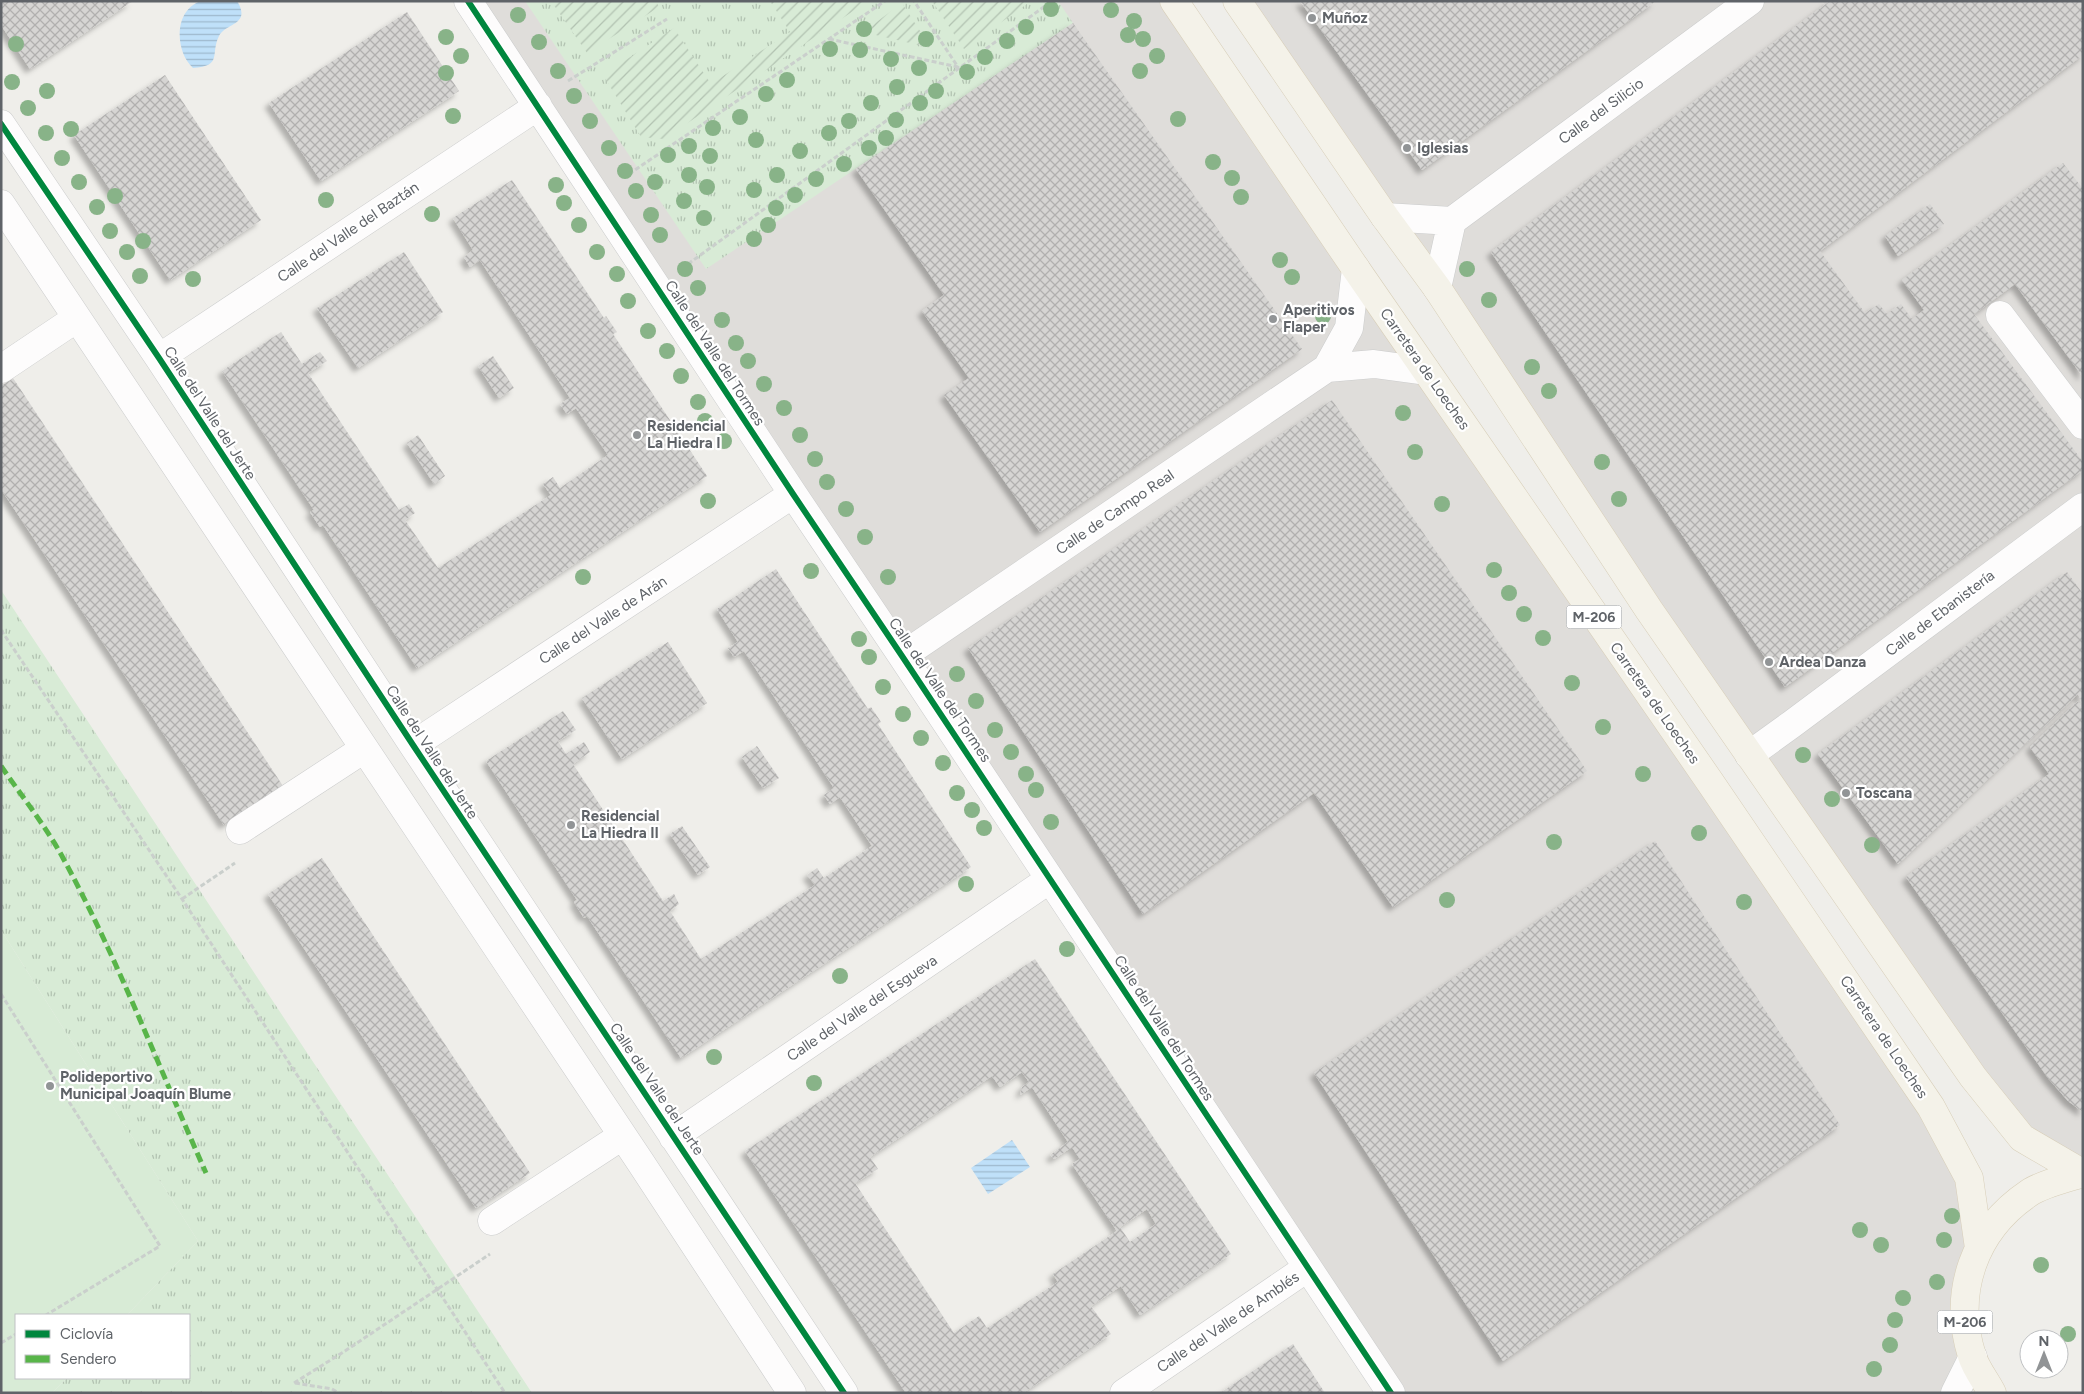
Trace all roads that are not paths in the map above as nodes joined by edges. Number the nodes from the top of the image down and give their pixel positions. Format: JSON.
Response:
{"nodes":[{"id":1,"x":468,"y":1,"type":"edge"},
{"id":2,"x":1174,"y":1,"type":"edge"},
{"id":3,"x":1237,"y":1,"type":"edge"},
{"id":4,"x":1738,"y":5,"type":"edge"},
{"id":5,"x":538,"y":106,"type":"junction"},
{"id":6,"x":1,"y":124,"type":"edge"},
{"id":7,"x":1,"y":204,"type":"edge"},
{"id":8,"x":1385,"y":217,"type":"junction"},
{"id":9,"x":1452,"y":221,"type":"junction"},
{"id":10,"x":1356,"y":269,"type":"junction"},
{"id":11,"x":1437,"y":288,"type":"junction"},
{"id":12,"x":2000,"y":315,"type":"dead end"},
{"id":13,"x":77,"y":318,"type":"junction"},
{"id":14,"x":159,"y":358,"type":"junction"},
{"id":15,"x":1327,"y":368,"type":"junction"},
{"id":16,"x":1,"y":369,"type":"edge"},
{"id":17,"x":1426,"y":371,"type":"junction"},
{"id":18,"x":2083,"y":425,"type":"edge"},
{"id":19,"x":792,"y":494,"type":"junction"},
{"id":20,"x":2083,"y":507,"type":"edge"},
{"id":21,"x":902,"y":656,"type":"junction"},
{"id":22,"x":413,"y":745,"type":"junction"},
{"id":23,"x":364,"y":749,"type":"junction"},
{"id":24,"x":1748,"y":755,"type":"junction"},
{"id":25,"x":240,"y":830,"type":"dead end"},
{"id":26,"x":1050,"y":879,"type":"junction"},
{"id":27,"x":622,"y":1136,"type":"junction"},
{"id":28,"x":673,"y":1137,"type":"junction"},
{"id":29,"x":2083,"y":1174,"type":"edge"},
{"id":30,"x":492,"y":1221,"type":"dead end"},
{"id":31,"x":1979,"y":1248,"type":"junction"},
{"id":32,"x":1308,"y":1268,"type":"junction"},
{"id":33,"x":1972,"y":1357,"type":"junction"},
{"id":34,"x":792,"y":1393,"type":"edge"},
{"id":35,"x":844,"y":1393,"type":"edge"},
{"id":36,"x":1124,"y":1393,"type":"edge"},
{"id":37,"x":1391,"y":1393,"type":"edge"},
{"id":38,"x":1955,"y":1393,"type":"edge"},
{"id":39,"x":1992,"y":1393,"type":"edge"}],
"edges":[{"from":1,"to":5,"type":"street","name":"Calle del Valle del Tormes"},
{"from":2,"to":10,"type":"main road","name":"Carretera de Loeches","number":"M-206"},
{"from":3,"to":8,"type":"main road","number":"M-206"},
{"from":4,"to":9,"type":"street","name":"Calle del Silicio"},
{"from":5,"to":14,"type":"street","name":"Calle del Valle del Baztán"},
{"from":5,"to":19,"type":"street","name":"Calle del Valle del Tormes"},
{"from":6,"to":14,"type":"street","name":"Calle del Valle del Jerte"},
{"from":7,"to":13,"type":"street"},
{"from":8,"to":9,"type":"street"},
{"from":8,"to":11,"type":"main road","number":"M-206"},
{"from":9,"to":11,"type":"street"},
{"from":10,"to":15,"type":"street","name":"Calle de Campo Real"},
{"from":10,"to":17,"type":"main road","name":"Carretera de Loeches","number":"M-206"},
{"from":11,"to":24,"type":"main road","number":"M-206"},
{"from":12,"to":18,"type":"street"},
{"from":13,"to":16,"type":"street"},
{"from":13,"to":23,"type":"street"},
{"from":14,"to":22,"type":"street","name":"Calle del Valle del Jerte"},
{"from":15,"to":17,"type":"street","name":"Calle de Campo Real"},
{"from":15,"to":21,"type":"street","name":"Calle de Campo Real"},
{"from":17,"to":31,"type":"main road","name":"Carretera de Loeches","number":"M-206"},
{"from":19,"to":21,"type":"street","name":"Calle del Valle del Tormes"},
{"from":19,"to":22,"type":"street","name":"Calle del Valle de Arán"},
{"from":20,"to":24,"type":"street","name":"Calle de Ebanistería"},
{"from":21,"to":26,"type":"street","name":"Calle del Valle del Tormes"},
{"from":22,"to":28,"type":"street","name":"Calle del Valle del Jerte"},
{"from":23,"to":25,"type":"street"},
{"from":23,"to":27,"type":"street"},
{"from":24,"to":29,"type":"main road","number":"M-206"},
{"from":26,"to":28,"type":"street","name":"Calle del Valle del Esgueva"},
{"from":26,"to":32,"type":"street","name":"Calle del Valle del Tormes"},
{"from":27,"to":30,"type":"street"},
{"from":27,"to":34,"type":"street"},
{"from":28,"to":35,"type":"street","name":"Calle del Valle del Jerte"},
{"from":29,"to":31,"type":"main road","number":"M-206"},
{"from":31,"to":33,"type":"main road","number":"M-206"},
{"from":32,"to":36,"type":"street","name":"Calle del Valle de Amblés"},
{"from":32,"to":37,"type":"street","name":"Calle del Valle del Tormes"},
{"from":33,"to":38,"type":"street"},
{"from":33,"to":39,"type":"main road","number":"M-206"}]}
